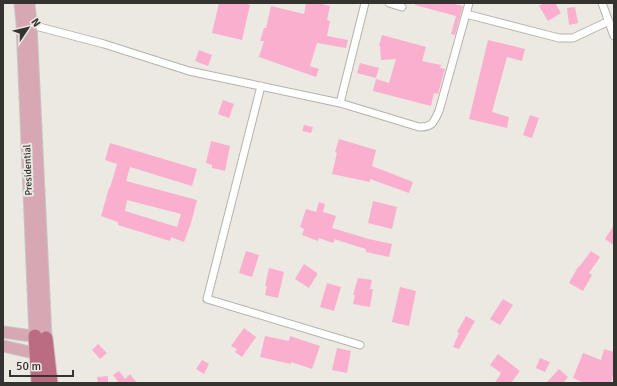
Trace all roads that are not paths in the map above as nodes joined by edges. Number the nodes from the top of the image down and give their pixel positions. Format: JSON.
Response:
{"nodes":[{"id":1,"x":20,"y":3,"type":"edge"},
{"id":2,"x":29,"y":3,"type":"edge"},
{"id":3,"x":365,"y":3,"type":"edge"},
{"id":4,"x":389,"y":3,"type":"edge"},
{"id":5,"x":469,"y":3,"type":"edge"},
{"id":6,"x":602,"y":3,"type":"edge"},
{"id":7,"x":402,"y":6,"type":"dead end"},
{"id":8,"x":466,"y":14,"type":"junction"},
{"id":9,"x":608,"y":21,"type":"junction"},
{"id":10,"x":27,"y":24,"type":"junction"},
{"id":11,"x":614,"y":36,"type":"edge"},
{"id":12,"x":261,"y":86,"type":"junction"},
{"id":13,"x":340,"y":103,"type":"junction"},
{"id":14,"x":3,"y":332,"type":"edge"},
{"id":15,"x":40,"y":337,"type":"junction"},
{"id":16,"x":360,"y":345,"type":"dead end"},
{"id":17,"x":3,"y":346,"type":"edge"},
{"id":18,"x":42,"y":354,"type":"junction"},
{"id":19,"x":38,"y":383,"type":"edge"},
{"id":20,"x":51,"y":383,"type":"edge"}],
"edges":[{"from":1,"to":10,"type":"main road"},
{"from":2,"to":10,"type":"main road"},
{"from":3,"to":13,"type":"street"},
{"from":4,"to":7,"type":"street"},
{"from":5,"to":8,"type":"street"},
{"from":6,"to":9,"type":"street"},
{"from":8,"to":9,"type":"street"},
{"from":8,"to":13,"type":"street"},
{"from":9,"to":11,"type":"street"},
{"from":10,"to":12,"type":"street"},
{"from":10,"to":15,"type":"main road"},
{"from":12,"to":13,"type":"street"},
{"from":12,"to":16,"type":"street"},
{"from":14,"to":15,"type":"main road"},
{"from":15,"to":18,"type":"highway"},
{"from":17,"to":18,"type":"main road"},
{"from":18,"to":19,"type":"highway"},
{"from":18,"to":20,"type":"highway"}]}
